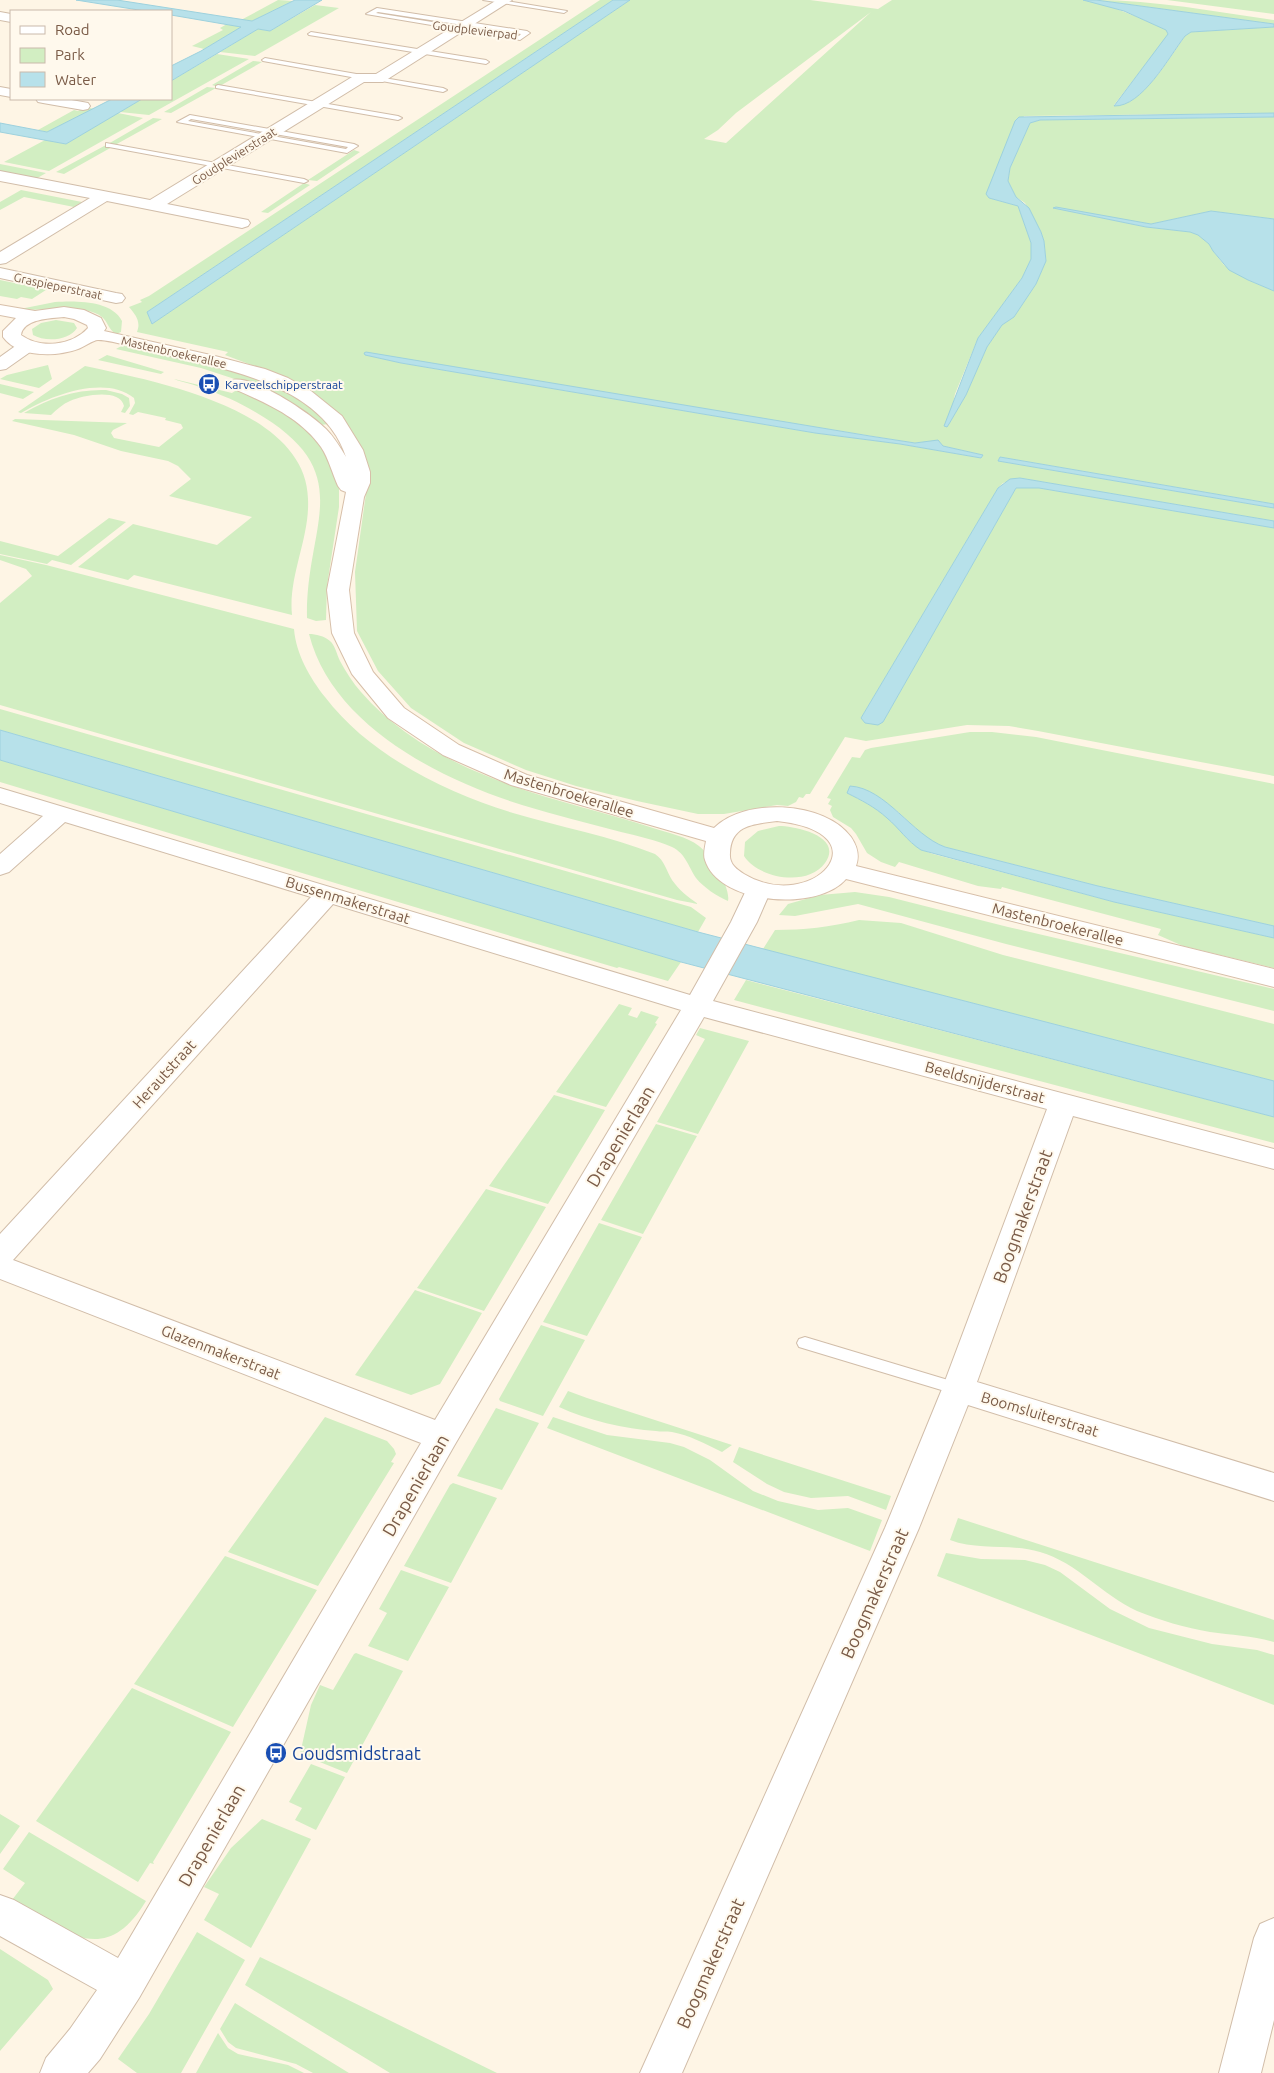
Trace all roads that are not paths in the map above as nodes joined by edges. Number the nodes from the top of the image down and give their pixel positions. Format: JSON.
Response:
{"nodes":[{"id":1,"x":486,"y":0,"type":"edge"},
{"id":2,"x":504,"y":1,"type":"edge"},
{"id":3,"x":564,"y":12,"type":"dead end"},
{"id":4,"x":463,"y":26,"type":"junction"},
{"id":5,"x":311,"y":34,"type":"dead end"},
{"id":6,"x":422,"y":52,"type":"junction"},
{"id":7,"x":265,"y":60,"type":"dead end"},
{"id":8,"x":486,"y":62,"type":"dead end"},
{"id":9,"x":362,"y":77,"type":"junction"},
{"id":10,"x":378,"y":79,"type":"junction"},
{"id":11,"x":218,"y":88,"type":"dead end"},
{"id":12,"x":443,"y":90,"type":"dead end"},
{"id":13,"x":49,"y":100,"type":"edge"},
{"id":14,"x":317,"y":105,"type":"junction"},
{"id":15,"x":83,"y":106,"type":"dead end"},
{"id":16,"x":398,"y":118,"type":"dead end"},
{"id":17,"x":268,"y":134,"type":"junction"},
{"id":18,"x":109,"y":145,"type":"dead end"},
{"id":19,"x":219,"y":165,"type":"junction"},
{"id":20,"x":0,"y":176,"type":"edge"},
{"id":21,"x":304,"y":181,"type":"dead end"},
{"id":22,"x":29,"y":182,"type":"junction"},
{"id":23,"x":6,"y":194,"type":"dead end"},
{"id":24,"x":105,"y":196,"type":"junction"},
{"id":25,"x":152,"y":206,"type":"junction"},
{"id":26,"x":242,"y":223,"type":"dead end"},
{"id":27,"x":0,"y":259,"type":"edge"},
{"id":28,"x":0,"y":273,"type":"edge"},
{"id":29,"x":116,"y":298,"type":"dead end"},
{"id":30,"x":0,"y":310,"type":"edge"},
{"id":31,"x":35,"y":316,"type":"junction"},
{"id":32,"x":6,"y":329,"type":"edge"},
{"id":33,"x":94,"y":334,"type":"junction"},
{"id":34,"x":74,"y":344,"type":"junction"},
{"id":35,"x":27,"y":346,"type":"junction"},
{"id":36,"x":0,"y":365,"type":"edge"},
{"id":37,"x":354,"y":497,"type":"junction"},
{"id":38,"x":0,"y":795,"type":"edge"},
{"id":39,"x":61,"y":813,"type":"junction"},
{"id":40,"x":720,"y":837,"type":"junction"},
{"id":41,"x":0,"y":867,"type":"edge"},
{"id":42,"x":842,"y":870,"type":"junction"},
{"id":43,"x":758,"y":890,"type":"junction"},
{"id":44,"x":328,"y":894,"type":"junction"},
{"id":45,"x":1274,"y":978,"type":"edge"},
{"id":46,"x":697,"y":1006,"type":"junction"},
{"id":47,"x":1063,"y":1103,"type":"junction"},
{"id":48,"x":1274,"y":1159,"type":"edge"},
{"id":49,"x":0,"y":1254,"type":"edge"},
{"id":50,"x":0,"y":1267,"type":"edge"},
{"id":51,"x":805,"y":1343,"type":"dead end"},
{"id":52,"x":958,"y":1389,"type":"junction"},
{"id":53,"x":442,"y":1437,"type":"junction"},
{"id":54,"x":1274,"y":1487,"type":"edge"},
{"id":55,"x":0,"y":1914,"type":"edge"},
{"id":56,"x":1274,"y":1938,"type":"edge"},
{"id":57,"x":125,"y":1984,"type":"junction"},
{"id":58,"x":61,"y":2073,"type":"edge"},
{"id":59,"x":661,"y":2073,"type":"edge"},
{"id":60,"x":1240,"y":2073,"type":"edge"}],
"edges":[{"from":1,"to":2,"type":"lane"},
{"from":2,"to":3,"type":"lane"},
{"from":2,"to":4,"type":"street"},
{"from":4,"to":4,"type":"lane","name":"Goudplevierpad"},
{"from":4,"to":4,"type":"lane","name":"Goudplevierpad"},
{"from":4,"to":6,"type":"street"},
{"from":5,"to":6,"type":"lane"},
{"from":6,"to":8,"type":"lane"},
{"from":6,"to":10,"type":"street"},
{"from":7,"to":9,"type":"lane"},
{"from":9,"to":10,"type":"street"},
{"from":9,"to":14,"type":"street","name":"Goudplevierstraat"},
{"from":10,"to":12,"type":"lane"},
{"from":11,"to":14,"type":"lane"},
{"from":13,"to":15,"type":"street"},
{"from":14,"to":16,"type":"lane"},
{"from":14,"to":17,"type":"street","name":"Goudplevierstraat"},
{"from":17,"to":17,"type":"lane"},
{"from":17,"to":17,"type":"lane"},
{"from":17,"to":19,"type":"street","name":"Goudplevierstraat"},
{"from":18,"to":19,"type":"lane"},
{"from":19,"to":21,"type":"lane"},
{"from":19,"to":25,"type":"street","name":"Goudplevierstraat"},
{"from":20,"to":22,"type":"street"},
{"from":22,"to":23,"type":"street"},
{"from":22,"to":24,"type":"street"},
{"from":24,"to":25,"type":"street"},
{"from":24,"to":27,"type":"street"},
{"from":25,"to":26,"type":"street"},
{"from":28,"to":29,"type":"street","name":"Graspieperstraat"},
{"from":30,"to":31,"type":"street"},
{"from":31,"to":32,"type":"street"},
{"from":31,"to":33,"type":"street"},
{"from":32,"to":35,"type":"street"},
{"from":33,"to":34,"type":"street"},
{"from":33,"to":37,"type":"street","name":"Mastenbroekerallee"},
{"from":34,"to":35,"type":"street"},
{"from":34,"to":37,"type":"street","name":"Mastenbroekerallee"},
{"from":35,"to":36,"type":"street"},
{"from":37,"to":40,"type":"street","name":"Mastenbroekerallee"},
{"from":38,"to":39,"type":"street","name":"Bussenmakerstraat"},
{"from":39,"to":41,"type":"street"},
{"from":39,"to":44,"type":"street","name":"Bussenmakerstraat"},
{"from":40,"to":42,"type":"street"},
{"from":40,"to":43,"type":"street"},
{"from":42,"to":43,"type":"street"},
{"from":42,"to":45,"type":"street","name":"Mastenbroekerallee"},
{"from":43,"to":46,"type":"street","name":"Drapenierlaan"},
{"from":44,"to":46,"type":"street","name":"Bussenmakerstraat"},
{"from":44,"to":49,"type":"street","name":"Herautstraat"},
{"from":46,"to":47,"type":"street","name":"Beeldsnijderstraat"},
{"from":46,"to":53,"type":"street","name":"Drapenierlaan"},
{"from":47,"to":48,"type":"street","name":"Beeldsnijderstraat"},
{"from":47,"to":52,"type":"street","name":"Boogmakerstraat"},
{"from":50,"to":53,"type":"street","name":"Glazenmakerstraat"},
{"from":51,"to":52,"type":"lane","name":"Boomsluiterstraat"},
{"from":52,"to":54,"type":"street","name":"Boomsluiterstraat"},
{"from":52,"to":59,"type":"street","name":"Boogmakerstraat"},
{"from":53,"to":57,"type":"street","name":"Drapenierlaan"},
{"from":55,"to":57,"type":"street"},
{"from":56,"to":60,"type":"street"},
{"from":57,"to":58,"type":"street","name":"Drapenierlaan"}]}
